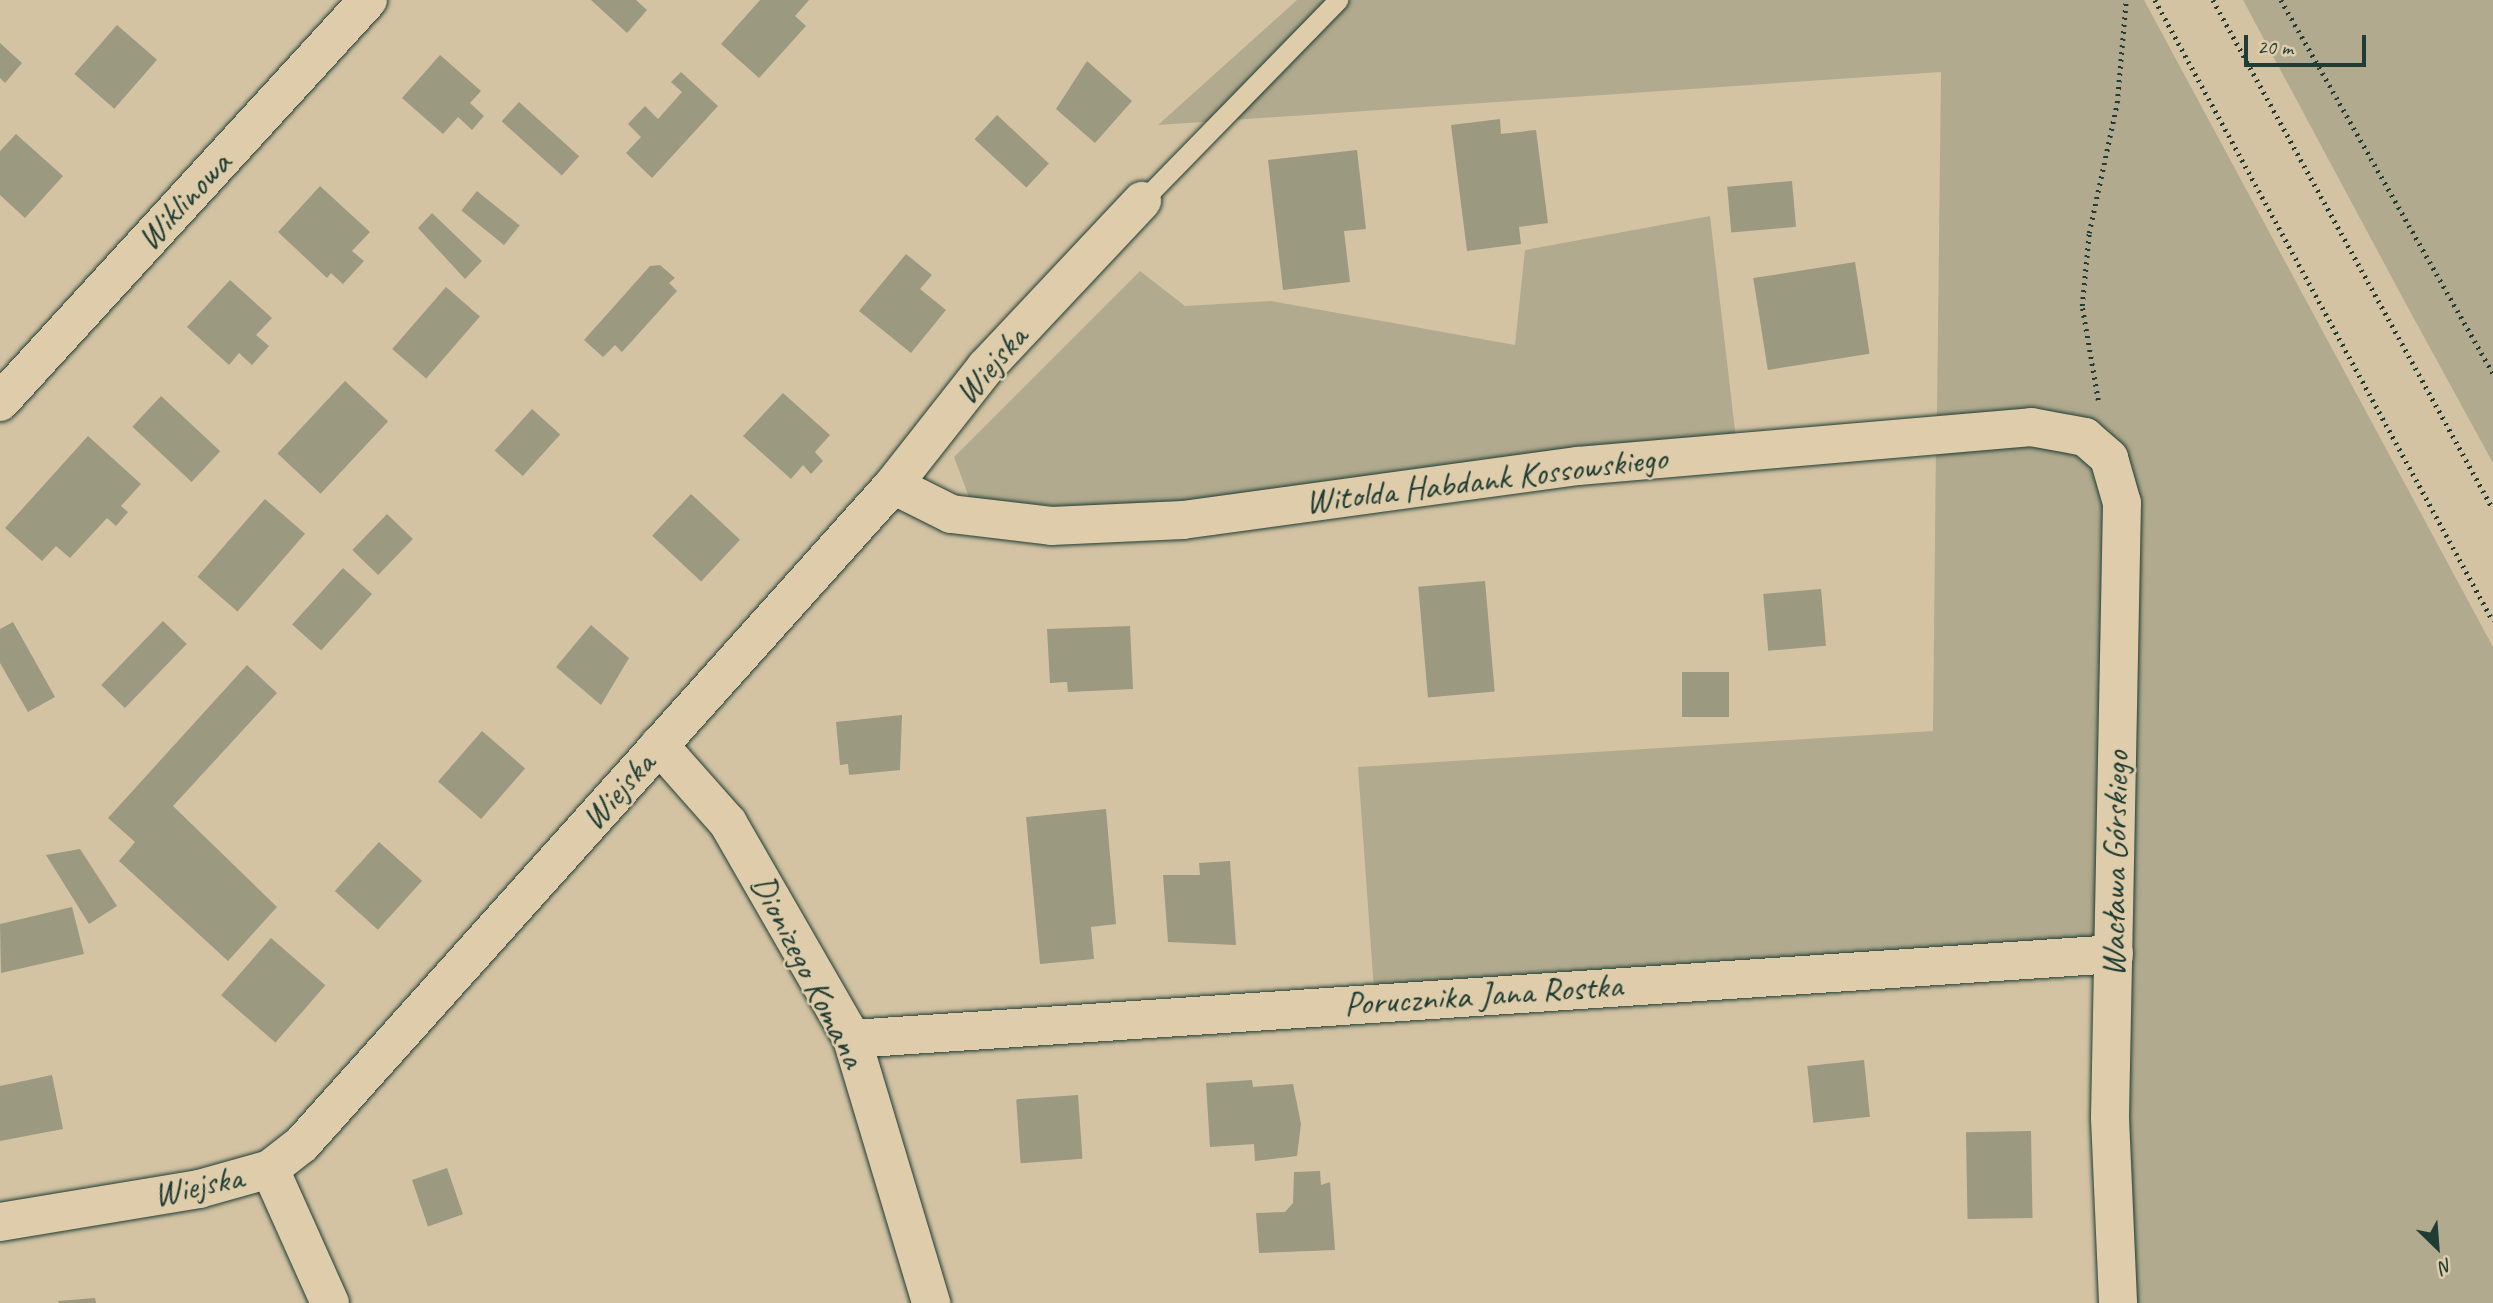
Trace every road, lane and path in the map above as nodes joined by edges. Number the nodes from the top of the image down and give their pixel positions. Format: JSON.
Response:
{"nodes":[{"id":1,"x":368,"y":0,"type":"edge"},
{"id":2,"x":1338,"y":0,"type":"edge"},
{"id":3,"x":2126,"y":0,"type":"edge"},
{"id":4,"x":2155,"y":0,"type":"edge"},
{"id":5,"x":2213,"y":0,"type":"edge"},
{"id":6,"x":2281,"y":0,"type":"edge"},
{"id":7,"x":1142,"y":201,"type":"joint"},
{"id":8,"x":2493,"y":373,"type":"edge"},
{"id":9,"x":0,"y":401,"type":"edge"},
{"id":10,"x":2097,"y":447,"type":"junction"},
{"id":11,"x":893,"y":485,"type":"junction"},
{"id":12,"x":2493,"y":509,"type":"edge"},
{"id":13,"x":2493,"y":621,"type":"edge"},
{"id":14,"x":659,"y":745,"type":"junction"},
{"id":15,"x":2113,"y":954,"type":"junction"},
{"id":16,"x":852,"y":1039,"type":"junction"},
{"id":17,"x":270,"y":1169,"type":"junction"},
{"id":18,"x":0,"y":1222,"type":"edge"},
{"id":19,"x":330,"y":1303,"type":"edge"},
{"id":20,"x":930,"y":1303,"type":"edge"},
{"id":21,"x":2118,"y":1303,"type":"edge"}],
"edges":[{"from":1,"to":9,"type":"street","name":"Wiklinowa"},
{"from":2,"to":7,"type":"lane"},
{"from":3,"to":10,"type":"path"},
{"from":4,"to":13,"type":"path"},
{"from":5,"to":12,"type":"path"},
{"from":6,"to":8,"type":"path"},
{"from":7,"to":11,"type":"street","name":"Wiejska"},
{"from":10,"to":11,"type":"street","name":"Witolda Habdank Kossowskiego"},
{"from":10,"to":15,"type":"street","name":"Wacława Górskiego"},
{"from":11,"to":14,"type":"street","name":"Wiejska"},
{"from":14,"to":16,"type":"street","name":"Dionizego Komana"},
{"from":14,"to":17,"type":"street","name":"Wiejska"},
{"from":15,"to":16,"type":"street","name":"Porucznika Jana Rostka"},
{"from":15,"to":21,"type":"street","name":"Wacława Górskiego"},
{"from":16,"to":20,"type":"street","name":"Dionizego Komana"},
{"from":17,"to":18,"type":"street","name":"Wiejska"},
{"from":17,"to":19,"type":"street"}]}
